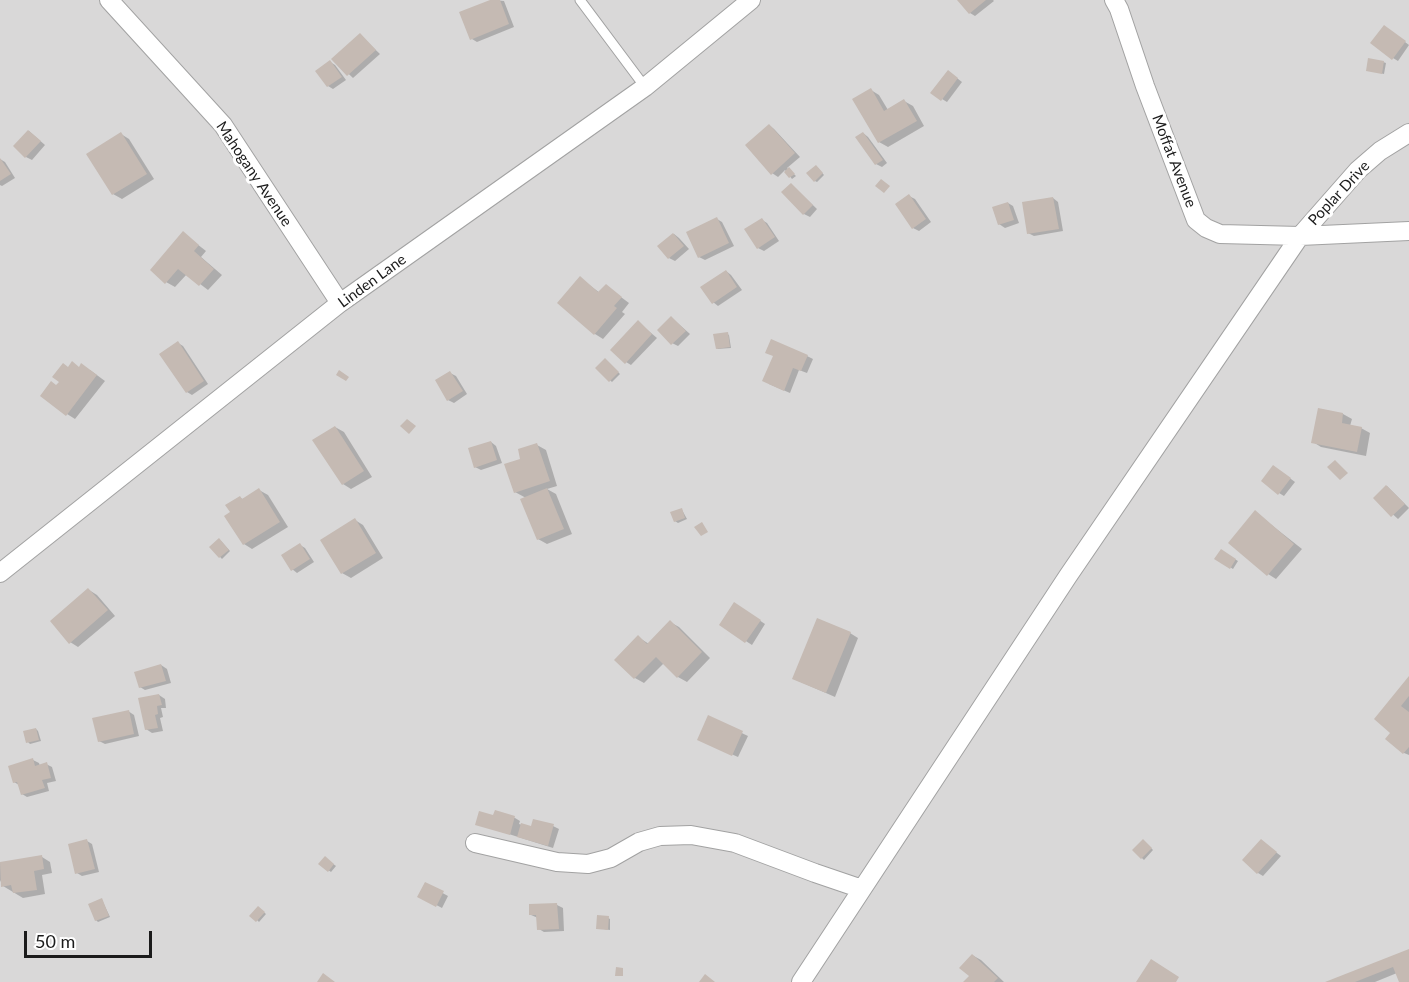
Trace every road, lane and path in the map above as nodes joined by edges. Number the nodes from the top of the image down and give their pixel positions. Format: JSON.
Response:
{"nodes":[{"id":1,"x":109,"y":0,"type":"edge"},
{"id":2,"x":580,"y":0,"type":"edge"},
{"id":3,"x":751,"y":0,"type":"edge"},
{"id":4,"x":1114,"y":0,"type":"edge"},
{"id":5,"x":645,"y":87,"type":"junction"},
{"id":6,"x":1409,"y":133,"type":"edge"},
{"id":7,"x":1409,"y":231,"type":"edge"},
{"id":8,"x":1300,"y":236,"type":"junction"},
{"id":9,"x":340,"y":303,"type":"junction"},
{"id":10,"x":0,"y":573,"type":"edge"},
{"id":11,"x":474,"y":843,"type":"dead end"},
{"id":12,"x":862,"y":889,"type":"junction"},
{"id":13,"x":801,"y":982,"type":"edge"}],
"edges":[{"from":1,"to":9,"type":"street","name":"Mahogany Avenue"},
{"from":2,"to":5,"type":"lane"},
{"from":3,"to":5,"type":"street","name":"Linden Lane"},
{"from":4,"to":8,"type":"street","name":"Moffat Avenue"},
{"from":5,"to":9,"type":"street","name":"Linden Lane"},
{"from":6,"to":8,"type":"street","name":"Poplar Drive"},
{"from":7,"to":8,"type":"street","name":"Moffat Avenue"},
{"from":8,"to":12,"type":"street","name":"Poplar Drive"},
{"from":9,"to":10,"type":"street","name":"Linden Lane"},
{"from":11,"to":12,"type":"street"},
{"from":12,"to":13,"type":"street","name":"Poplar Drive"}]}
